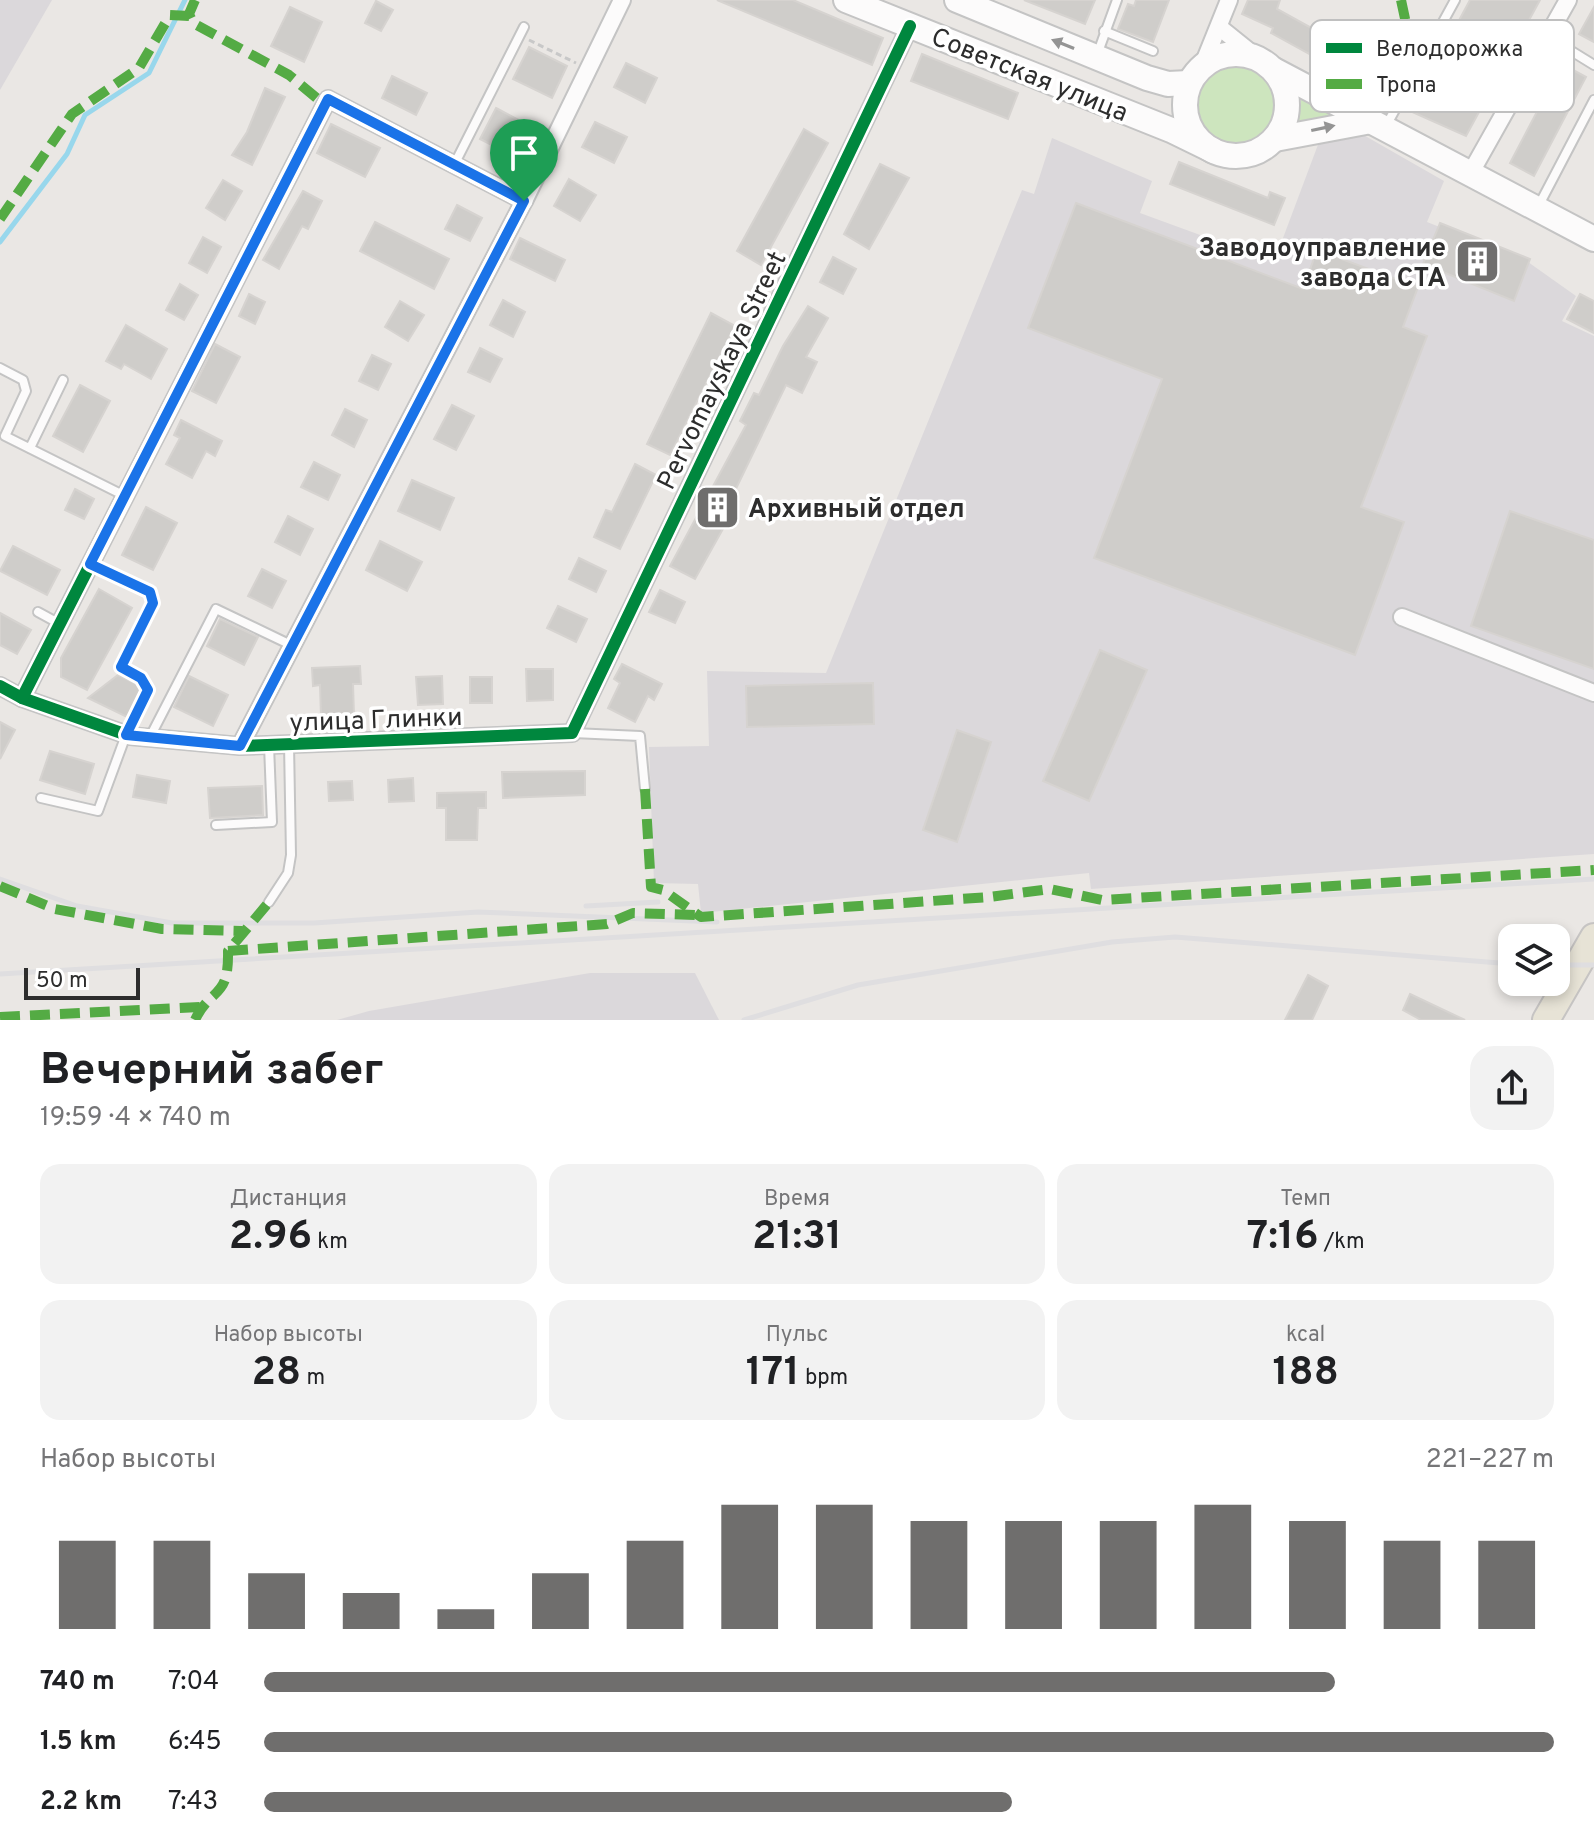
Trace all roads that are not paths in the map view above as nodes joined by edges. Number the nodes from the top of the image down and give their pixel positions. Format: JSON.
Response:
{"nodes":[{"id":1,"x":622,"y":0,"type":"edge"},
{"id":2,"x":846,"y":0,"type":"edge"},
{"id":3,"x":957,"y":0,"type":"edge"},
{"id":4,"x":1117,"y":0,"type":"edge"},
{"id":5,"x":1229,"y":0,"type":"edge"},
{"id":6,"x":1455,"y":0,"type":"edge"},
{"id":7,"x":1564,"y":1,"type":"edge"},
{"id":8,"x":1443,"y":20,"type":"edge"},
{"id":9,"x":1555,"y":20,"type":"edge"},
{"id":10,"x":910,"y":26,"type":"junction"},
{"id":11,"x":1219,"y":27,"type":"junction"},
{"id":12,"x":522,"y":31,"type":"road end"},
{"id":13,"x":1104,"y":31,"type":"junction"},
{"id":14,"x":1153,"y":51,"type":"dead end"},
{"id":15,"x":1574,"y":53,"type":"edge"},
{"id":16,"x":1096,"y":58,"type":"junction"},
{"id":17,"x":1267,"y":65,"type":"junction"},
{"id":18,"x":1594,"y":65,"type":"edge"},
{"id":19,"x":1196,"y":75,"type":"junction"},
{"id":20,"x":1310,"y":88,"type":"edge"},
{"id":21,"x":1594,"y":100,"type":"edge"},
{"id":22,"x":1354,"y":112,"type":"edge"},
{"id":23,"x":1386,"y":112,"type":"edge"},
{"id":24,"x":1505,"y":112,"type":"edge"},
{"id":25,"x":1378,"y":125,"type":"junction"},
{"id":26,"x":1275,"y":139,"type":"junction"},
{"id":27,"x":1214,"y":151,"type":"junction"},
{"id":28,"x":454,"y":166,"type":"junction"},
{"id":29,"x":1470,"y":174,"type":"junction"},
{"id":30,"x":524,"y":201,"type":"junction"},
{"id":31,"x":1536,"y":209,"type":"junction"},
{"id":32,"x":1594,"y":239,"type":"edge"},
{"id":33,"x":0,"y":368,"type":"edge"},
{"id":34,"x":63,"y":380,"type":"dead end"},
{"id":35,"x":30,"y":448,"type":"junction"},
{"id":36,"x":125,"y":496,"type":"junction"},
{"id":37,"x":90,"y":564,"type":"junction"},
{"id":38,"x":38,"y":612,"type":"dead end"},
{"id":39,"x":1402,"y":617,"type":"dead end"},
{"id":40,"x":60,"y":624,"type":"junction"},
{"id":41,"x":291,"y":645,"type":"junction"},
{"id":42,"x":141,"y":678,"type":"road end"},
{"id":43,"x":0,"y":686,"type":"edge"},
{"id":44,"x":1594,"y":693,"type":"edge"},
{"id":45,"x":22,"y":698,"type":"junction"},
{"id":46,"x":572,"y":733,"type":"junction"},
{"id":47,"x":126,"y":735,"type":"junction"},
{"id":48,"x":149,"y":738,"type":"junction"},
{"id":49,"x":289,"y":744,"type":"junction"},
{"id":50,"x":269,"y":745,"type":"junction"},
{"id":51,"x":240,"y":746,"type":"junction"},
{"id":52,"x":645,"y":789,"type":"dead end"},
{"id":53,"x":41,"y":798,"type":"dead end"},
{"id":54,"x":216,"y":825,"type":"dead end"},
{"id":55,"x":269,"y":902,"type":"dead end"},
{"id":56,"x":1594,"y":937,"type":"edge"},
{"id":57,"x":1546,"y":1020,"type":"edge"}],
"edges":[{"from":1,"to":30,"type":"street"},
{"from":2,"to":10,"type":"main road","name":"Советская улица"},
{"from":16,"to":3,"type":"main road","name":"Советская улица","one_way":true},
{"from":4,"to":13,"type":"lane"},
{"from":5,"to":11,"type":"street"},
{"from":6,"to":8,"type":"lane"},
{"from":7,"to":9,"type":"street"},
{"from":10,"to":27,"type":"main road","name":"Советская улица"},
{"from":10,"to":46,"type":"street","name":"Pervomayskaya Street"},
{"from":11,"to":17,"type":"street"},
{"from":11,"to":19,"type":"street"},
{"from":12,"to":28,"type":"lane"},
{"from":13,"to":14,"type":"lane"},
{"from":13,"to":16,"type":"lane"},
{"from":15,"to":18,"type":"lane"},
{"from":16,"to":19,"type":"main road","name":"Советская улица"},
{"from":17,"to":19,"type":"main road","name":"Советская улица"},
{"from":17,"to":20,"type":"main road","name":"Советская улица"},
{"from":17,"to":26,"type":"main road"},
{"from":19,"to":27,"type":"main road"},
{"from":21,"to":31,"type":"lane"},
{"from":22,"to":25,"type":"main road","name":"Советская улица"},
{"from":23,"to":25,"type":"lane"},
{"from":24,"to":29,"type":"street"},
{"from":26,"to":25,"type":"main road","name":"Советская улица","one_way":true},
{"from":25,"to":29,"type":"main road"},
{"from":26,"to":27,"type":"main road","name":"Советская улица"},
{"from":28,"to":30,"type":"street"},
{"from":28,"to":36,"type":"street"},
{"from":29,"to":31,"type":"main road"},
{"from":30,"to":41,"type":"street"},
{"from":31,"to":32,"type":"main road"},
{"from":33,"to":35,"type":"lane"},
{"from":34,"to":35,"type":"lane"},
{"from":35,"to":36,"type":"lane"},
{"from":36,"to":37,"type":"street"},
{"from":37,"to":40,"type":"street"},
{"from":37,"to":42,"type":"lane"},
{"from":38,"to":40,"type":"lane"},
{"from":39,"to":44,"type":"street"},
{"from":40,"to":45,"type":"street"},
{"from":41,"to":48,"type":"lane"},
{"from":41,"to":51,"type":"street"},
{"from":43,"to":45,"type":"street","name":"улица Глинки"},
{"from":45,"to":47,"type":"street","name":"улица Глинки"},
{"from":46,"to":49,"type":"street","name":"улица Глинки"},
{"from":46,"to":52,"type":"lane"},
{"from":47,"to":48,"type":"street","name":"улица Глинки"},
{"from":47,"to":53,"type":"lane"},
{"from":48,"to":51,"type":"street","name":"улица Глинки"},
{"from":49,"to":50,"type":"street","name":"улица Глинки"},
{"from":49,"to":55,"type":"lane"},
{"from":50,"to":51,"type":"street","name":"улица Глинки"},
{"from":50,"to":54,"type":"lane"},
{"from":56,"to":57,"type":"main road"}]}
